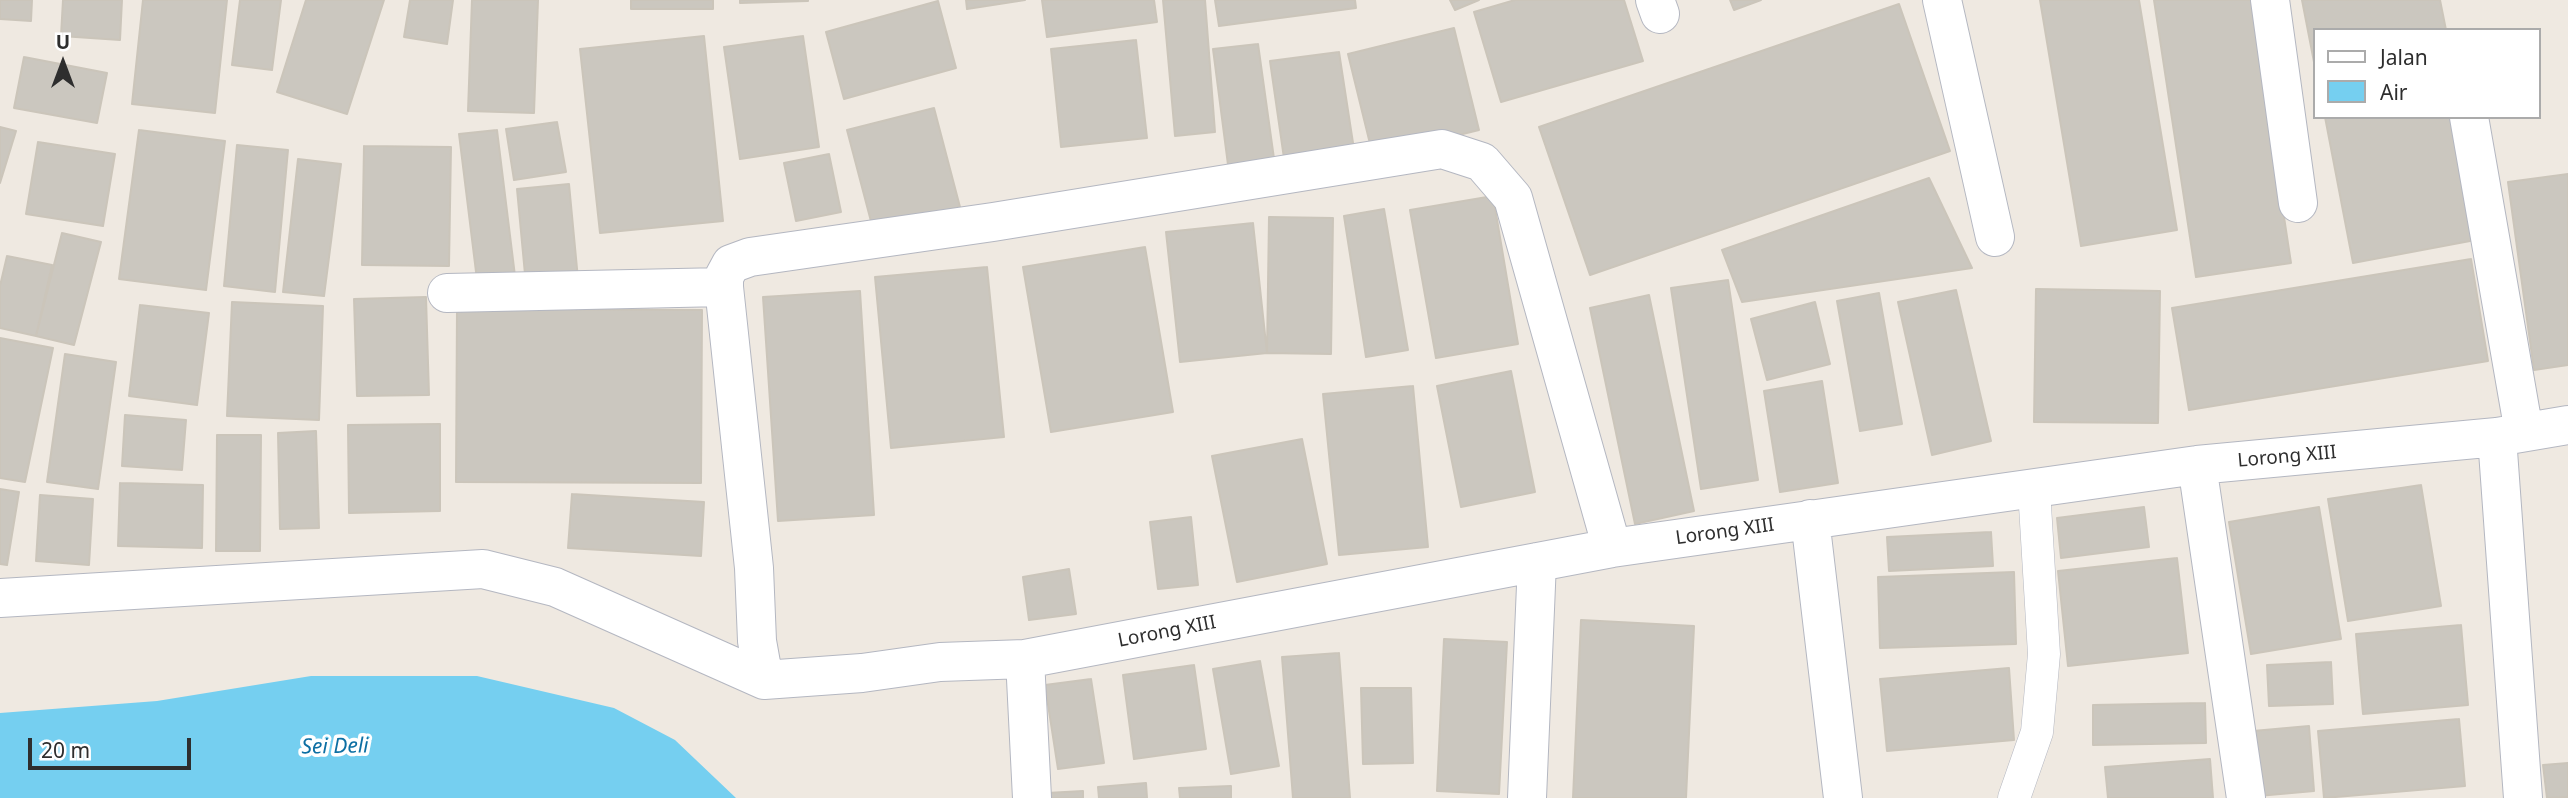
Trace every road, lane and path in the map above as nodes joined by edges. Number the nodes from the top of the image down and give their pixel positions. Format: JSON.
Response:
{"nodes":[{"id":1,"x":1942,"y":0,"type":"edge"},
{"id":2,"x":2270,"y":0,"type":"edge"},
{"id":3,"x":2469,"y":119,"type":"edge"},
{"id":4,"x":2298,"y":203,"type":"dead end"},
{"id":5,"x":1994,"y":237,"type":"dead end"},
{"id":6,"x":724,"y":287,"type":"junction"},
{"id":7,"x":447,"y":293,"type":"dead end"},
{"id":8,"x":2568,"y":425,"type":"edge"},
{"id":9,"x":2510,"y":435,"type":"junction"},
{"id":10,"x":2197,"y":466,"type":"junction"},
{"id":11,"x":2034,"y":489,"type":"junction"},
{"id":12,"x":1810,"y":519,"type":"junction"},
{"id":13,"x":1612,"y":548,"type":"junction"},
{"id":14,"x":1537,"y":562,"type":"junction"},
{"id":15,"x":0,"y":598,"type":"edge"},
{"id":16,"x":1025,"y":659,"type":"junction"},
{"id":17,"x":764,"y":680,"type":"junction"},
{"id":18,"x":1032,"y":798,"type":"edge"},
{"id":19,"x":1527,"y":798,"type":"edge"},
{"id":20,"x":1843,"y":798,"type":"edge"},
{"id":21,"x":2014,"y":798,"type":"edge"},
{"id":22,"x":2246,"y":798,"type":"edge"},
{"id":23,"x":2523,"y":798,"type":"edge"}],
"edges":[{"from":1,"to":5,"type":"street"},
{"from":2,"to":4,"type":"street"},
{"from":3,"to":9,"type":"street"},
{"from":6,"to":7,"type":"street"},
{"from":6,"to":13,"type":"street"},
{"from":6,"to":17,"type":"street"},
{"from":8,"to":9,"type":"street","name":"Lorong XIII"},
{"from":9,"to":10,"type":"street","name":"Lorong XIII"},
{"from":9,"to":23,"type":"street"},
{"from":10,"to":11,"type":"street","name":"Lorong XIII"},
{"from":10,"to":22,"type":"street"},
{"from":11,"to":12,"type":"street","name":"Lorong XIII"},
{"from":11,"to":21,"type":"lane"},
{"from":12,"to":13,"type":"street","name":"Lorong XIII"},
{"from":12,"to":20,"type":"street"},
{"from":13,"to":14,"type":"street","name":"Lorong XIII"},
{"from":14,"to":16,"type":"street","name":"Lorong XIII"},
{"from":14,"to":19,"type":"street"},
{"from":15,"to":17,"type":"street"},
{"from":16,"to":17,"type":"street","name":"Lorong XIII"},
{"from":16,"to":18,"type":"street"}]}
